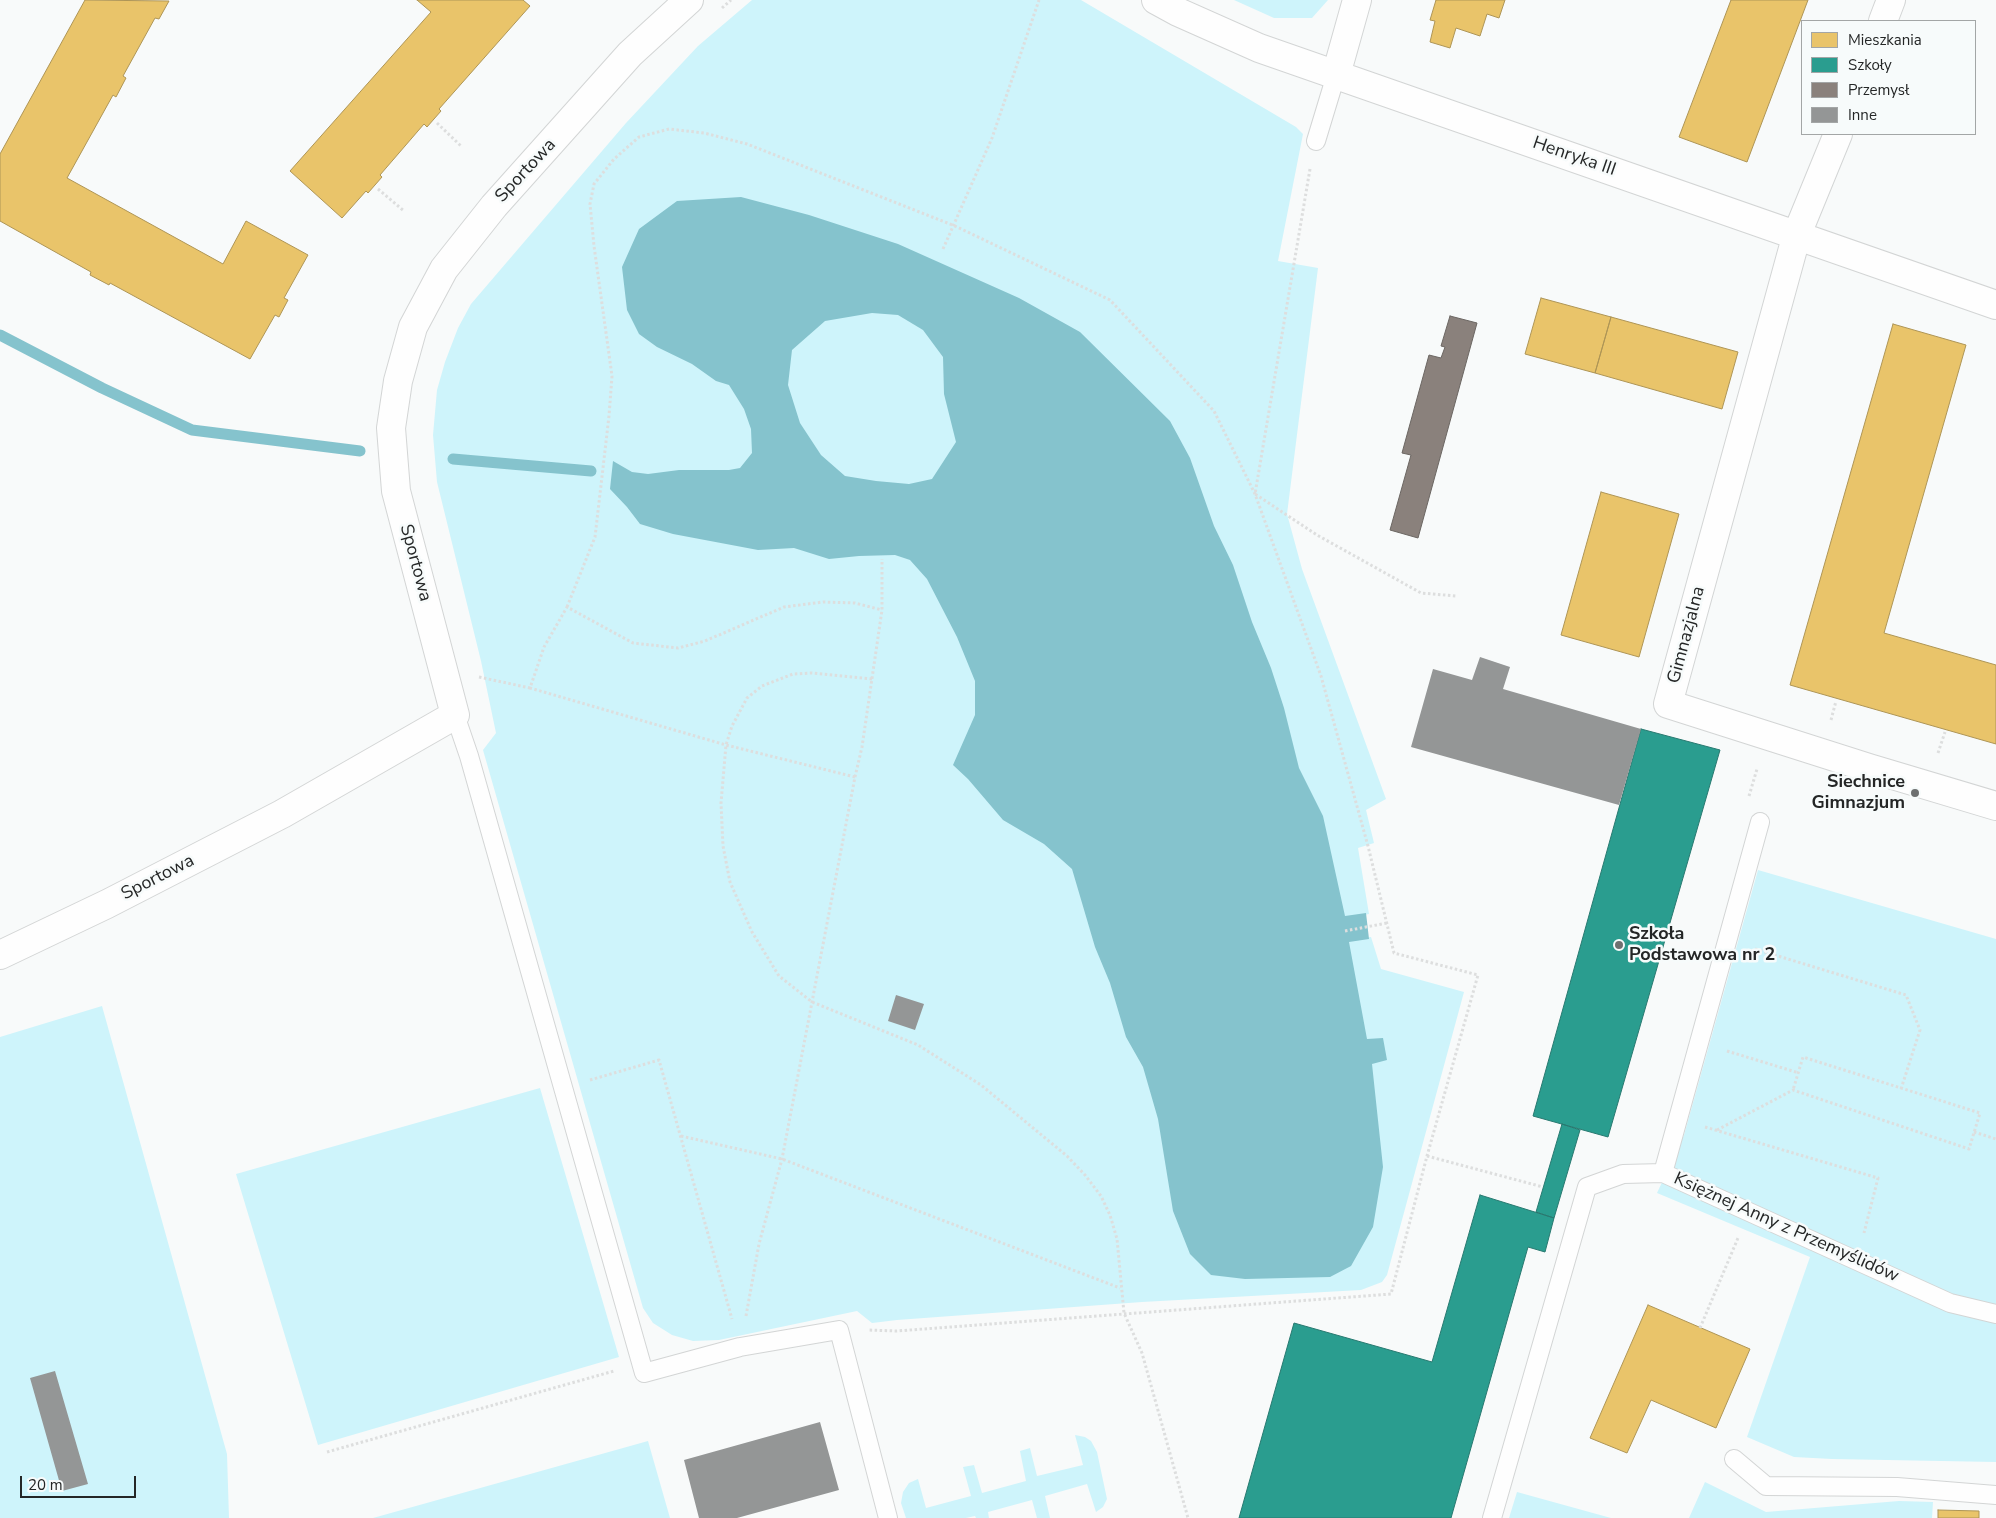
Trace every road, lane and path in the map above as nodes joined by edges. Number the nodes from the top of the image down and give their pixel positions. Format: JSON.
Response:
{"nodes":[{"id":1,"x":689,"y":0,"type":"edge"},
{"id":2,"x":732,"y":0,"type":"edge"},
{"id":3,"x":1039,"y":0,"type":"edge"},
{"id":4,"x":1156,"y":0,"type":"edge"},
{"id":5,"x":1357,"y":0,"type":"edge"},
{"id":6,"x":1891,"y":0,"type":"edge"},
{"id":7,"x":717,"y":12,"type":"dead end"},
{"id":8,"x":1883,"y":20,"type":"edge"},
{"id":9,"x":1336,"y":75,"type":"junction"},
{"id":10,"x":437,"y":124,"type":"dead end"},
{"id":11,"x":1838,"y":135,"type":"edge"},
{"id":12,"x":1316,"y":141,"type":"joint"},
{"id":13,"x":462,"y":146,"type":"dead end"},
{"id":14,"x":378,"y":189,"type":"dead end"},
{"id":15,"x":404,"y":211,"type":"dead end"},
{"id":16,"x":955,"y":226,"type":"junction"},
{"id":17,"x":1797,"y":234,"type":"junction"},
{"id":18,"x":943,"y":249,"type":"dead end"},
{"id":19,"x":1996,"y":305,"type":"edge"},
{"id":20,"x":1255,"y":494,"type":"junction"},
{"id":21,"x":882,"y":559,"type":"dead end"},
{"id":22,"x":1456,"y":596,"type":"dead end"},
{"id":23,"x":567,"y":608,"type":"junction"},
{"id":24,"x":882,"y":610,"type":"junction"},
{"id":25,"x":872,"y":679,"type":"junction"},
{"id":26,"x":446,"y":682,"type":"junction"},
{"id":27,"x":530,"y":688,"type":"junction"},
{"id":28,"x":1836,"y":701,"type":"dead end"},
{"id":29,"x":455,"y":715,"type":"junction"},
{"id":30,"x":1830,"y":720,"type":"dead end"},
{"id":31,"x":1945,"y":732,"type":"dead end"},
{"id":32,"x":726,"y":744,"type":"junction"},
{"id":33,"x":1938,"y":755,"type":"dead end"},
{"id":34,"x":855,"y":777,"type":"junction"},
{"id":35,"x":1996,"y":806,"type":"edge"},
{"id":36,"x":1760,"y":822,"type":"dead end"},
{"id":37,"x":1387,"y":923,"type":"junction"},
{"id":38,"x":1345,"y":930,"type":"dead end"},
{"id":39,"x":1727,"y":941,"type":"junction"},
{"id":40,"x":0,"y":955,"type":"edge"},
{"id":41,"x":812,"y":1002,"type":"junction"},
{"id":42,"x":1699,"y":1043,"type":"junction"},
{"id":43,"x":1799,"y":1073,"type":"junction"},
{"id":44,"x":1902,"y":1088,"type":"junction"},
{"id":45,"x":563,"y":1089,"type":"junction"},
{"id":46,"x":1793,"y":1090,"type":"junction"},
{"id":47,"x":1678,"y":1119,"type":"junction"},
{"id":48,"x":1717,"y":1130,"type":"junction"},
{"id":49,"x":1974,"y":1132,"type":"junction"},
{"id":50,"x":681,"y":1136,"type":"junction"},
{"id":51,"x":1996,"y":1139,"type":"edge"},
{"id":52,"x":1427,"y":1156,"type":"junction"},
{"id":53,"x":782,"y":1159,"type":"junction"},
{"id":54,"x":1663,"y":1173,"type":"junction"},
{"id":55,"x":1543,"y":1187,"type":"dead end"},
{"id":56,"x":1748,"y":1212,"type":"junction"},
{"id":57,"x":1857,"y":1260,"type":"junction"},
{"id":58,"x":1120,"y":1288,"type":"junction"},
{"id":59,"x":1124,"y":1313,"type":"junction"},
{"id":60,"x":1996,"y":1314,"type":"edge"},
{"id":61,"x":1700,"y":1328,"type":"dead end"},
{"id":62,"x":839,"y":1330,"type":"junction"},
{"id":63,"x":740,"y":1347,"type":"junction"},
{"id":64,"x":642,"y":1364,"type":"junction"},
{"id":65,"x":328,"y":1452,"type":"dead end"},
{"id":66,"x":1734,"y":1459,"type":"dead end"},
{"id":67,"x":1996,"y":1495,"type":"edge"},
{"id":68,"x":888,"y":1518,"type":"edge"},
{"id":69,"x":1188,"y":1518,"type":"edge"},
{"id":70,"x":1492,"y":1518,"type":"edge"}],
"edges":[{"from":1,"to":26,"type":"street","name":"Sportowa"},
{"from":2,"to":7,"type":"path"},
{"from":3,"to":16,"type":"path"},
{"from":4,"to":9,"type":"street","name":"Henryka III"},
{"from":5,"to":9,"type":"street"},
{"from":6,"to":8,"type":"street"},
{"from":9,"to":12,"type":"lane"},
{"from":9,"to":17,"type":"street","name":"Henryka III"},
{"from":10,"to":13,"type":"path"},
{"from":11,"to":17,"type":"street"},
{"from":12,"to":20,"type":"path"},
{"from":14,"to":15,"type":"path"},
{"from":16,"to":18,"type":"path"},
{"from":16,"to":20,"type":"path"},
{"from":16,"to":23,"type":"path"},
{"from":17,"to":19,"type":"street","name":"Henryka III"},
{"from":17,"to":35,"type":"street","name":"Gimnazjalna"},
{"from":20,"to":22,"type":"path"},
{"from":20,"to":37,"type":"path"},
{"from":21,"to":24,"type":"path"},
{"from":23,"to":24,"type":"path"},
{"from":23,"to":27,"type":"path"},
{"from":24,"to":25,"type":"path"},
{"from":25,"to":32,"type":"path"},
{"from":25,"to":34,"type":"path"},
{"from":26,"to":27,"type":"path"},
{"from":26,"to":29,"type":"street","name":"Sportowa"},
{"from":27,"to":32,"type":"path"},
{"from":28,"to":30,"type":"path"},
{"from":29,"to":40,"type":"street","name":"Sportowa"},
{"from":29,"to":45,"type":"lane"},
{"from":31,"to":33,"type":"path"},
{"from":32,"to":34,"type":"path"},
{"from":32,"to":41,"type":"path"},
{"from":34,"to":41,"type":"path"},
{"from":36,"to":39,"type":"lane"},
{"from":37,"to":38,"type":"path"},
{"from":37,"to":52,"type":"path"},
{"from":39,"to":42,"type":"lane"},
{"from":39,"to":44,"type":"path"},
{"from":41,"to":53,"type":"path"},
{"from":41,"to":58,"type":"path"},
{"from":42,"to":43,"type":"path"},
{"from":42,"to":47,"type":"lane"},
{"from":43,"to":44,"type":"path"},
{"from":43,"to":46,"type":"path"},
{"from":44,"to":49,"type":"path"},
{"from":45,"to":50,"type":"path"},
{"from":45,"to":64,"type":"lane"},
{"from":46,"to":48,"type":"path"},
{"from":46,"to":49,"type":"path"},
{"from":47,"to":48,"type":"path"},
{"from":47,"to":54,"type":"lane"},
{"from":48,"to":57,"type":"path"},
{"from":49,"to":51,"type":"path"},
{"from":50,"to":53,"type":"path"},
{"from":50,"to":63,"type":"path"},
{"from":52,"to":55,"type":"path"},
{"from":52,"to":59,"type":"path"},
{"from":53,"to":58,"type":"path"},
{"from":53,"to":63,"type":"path"},
{"from":54,"to":56,"type":"lane","name":"Księżnej Anny z Przemyślidów"},
{"from":54,"to":70,"type":"lane","name":"Księżnej Anny z Przemyślidów"},
{"from":56,"to":57,"type":"lane","name":"Księżnej Anny z Przemyślidów"},
{"from":56,"to":61,"type":"path"},
{"from":57,"to":60,"type":"lane","name":"Księżnej Anny z Przemyślidów"},
{"from":58,"to":59,"type":"path"},
{"from":59,"to":62,"type":"path"},
{"from":59,"to":69,"type":"path"},
{"from":62,"to":63,"type":"lane"},
{"from":62,"to":68,"type":"lane"},
{"from":63,"to":64,"type":"lane"},
{"from":64,"to":65,"type":"path"},
{"from":66,"to":67,"type":"lane"}]}
